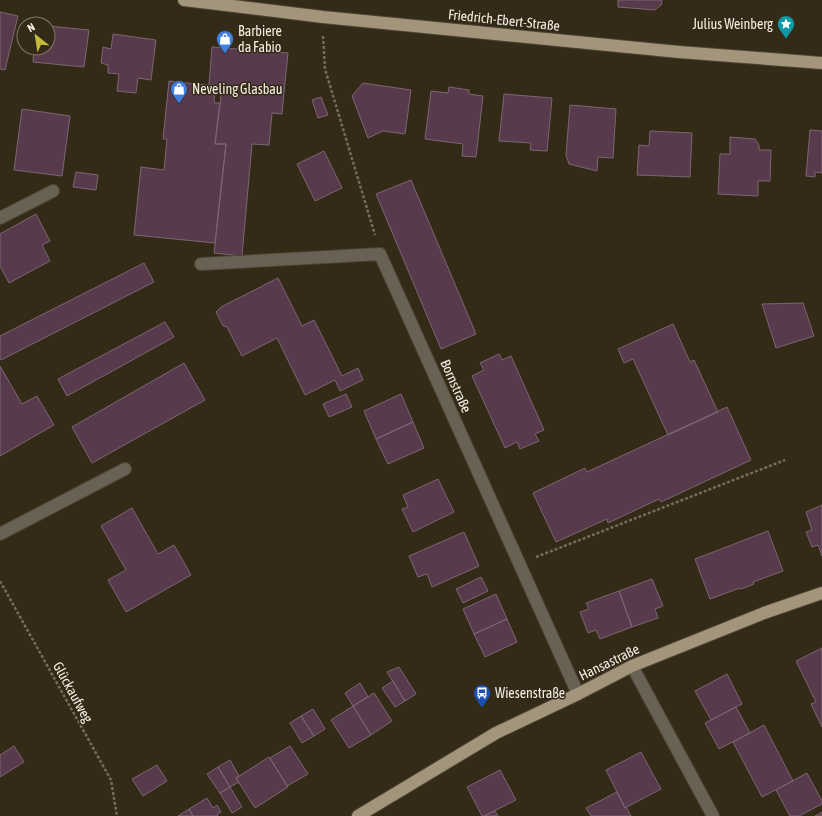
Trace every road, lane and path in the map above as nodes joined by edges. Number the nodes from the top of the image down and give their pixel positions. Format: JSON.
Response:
{"nodes":[{"id":1,"x":184,"y":0,"type":"edge"},
{"id":2,"x":323,"y":17,"type":"junction"},
{"id":3,"x":822,"y":63,"type":"edge"},
{"id":4,"x":52,"y":192,"type":"dead end"},
{"id":5,"x":0,"y":218,"type":"edge"},
{"id":6,"x":380,"y":254,"type":"junction"},
{"id":7,"x":201,"y":264,"type":"dead end"},
{"id":8,"x":785,"y":460,"type":"dead end"},
{"id":9,"x":125,"y":469,"type":"dead end"},
{"id":10,"x":0,"y":534,"type":"edge"},
{"id":11,"x":520,"y":563,"type":"junction"},
{"id":12,"x":0,"y":581,"type":"edge"},
{"id":13,"x":822,"y":593,"type":"edge"},
{"id":14,"x":632,"y":666,"type":"junction"},
{"id":15,"x":578,"y":694,"type":"junction"},
{"id":16,"x":117,"y":816,"type":"edge"},
{"id":17,"x":358,"y":816,"type":"edge"},
{"id":18,"x":713,"y":816,"type":"edge"}],
"edges":[{"from":1,"to":2,"type":"main road","name":"Friedrich-Ebert-Straße"},
{"from":2,"to":3,"type":"main road","name":"Friedrich-Ebert-Straße"},
{"from":2,"to":6,"type":"path"},
{"from":4,"to":5,"type":"street"},
{"from":6,"to":7,"type":"street"},
{"from":6,"to":11,"type":"street","name":"Bornstraße"},
{"from":8,"to":11,"type":"path"},
{"from":9,"to":10,"type":"street"},
{"from":11,"to":15,"type":"street","name":"Bornstraße"},
{"from":12,"to":16,"type":"path","name":"Glückaufweg"},
{"from":13,"to":14,"type":"main road","name":"Hansastraße"},
{"from":14,"to":15,"type":"main road","name":"Hansastraße"},
{"from":14,"to":18,"type":"street"},
{"from":15,"to":17,"type":"main road","name":"Hansastraße"}]}
